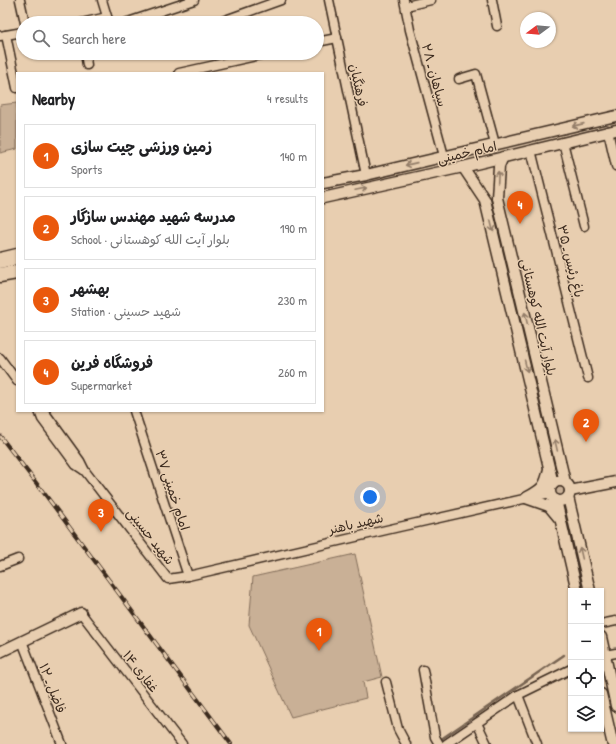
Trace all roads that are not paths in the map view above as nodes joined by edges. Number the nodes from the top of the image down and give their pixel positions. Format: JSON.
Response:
{"nodes":[{"id":1,"x":20,"y":0,"type":"edge"},
{"id":2,"x":102,"y":0,"type":"edge"},
{"id":3,"x":194,"y":0,"type":"edge"},
{"id":4,"x":281,"y":0,"type":"edge"},
{"id":5,"x":329,"y":0,"type":"edge"},
{"id":6,"x":431,"y":0,"type":"edge"},
{"id":7,"x":492,"y":0,"type":"edge"},
{"id":8,"x":405,"y":3,"type":"edge"},
{"id":9,"x":23,"y":16,"type":"edge"},
{"id":10,"x":107,"y":16,"type":"edge"},
{"id":11,"x":147,"y":16,"type":"edge"},
{"id":12,"x":236,"y":16,"type":"edge"},
{"id":13,"x":497,"y":26,"type":"dead end"},
{"id":14,"x":16,"y":33,"type":"edge"},
{"id":15,"x":3,"y":35,"type":"edge"},
{"id":16,"x":337,"y":38,"type":"junction"},
{"id":17,"x":324,"y":41,"type":"edge"},
{"id":18,"x":86,"y":60,"type":"edge"},
{"id":19,"x":238,"y":60,"type":"edge"},
{"id":20,"x":87,"y":65,"type":"dead end"},
{"id":21,"x":184,"y":72,"type":"edge"},
{"id":22,"x":459,"y":78,"type":"dead end"},
{"id":23,"x":16,"y":84,"type":"edge"},
{"id":24,"x":616,"y":116,"type":"edge"},
{"id":25,"x":612,"y":130,"type":"edge"},
{"id":26,"x":563,"y":142,"type":"junction"},
{"id":27,"x":494,"y":144,"type":"junction"},
{"id":28,"x":531,"y":150,"type":"junction"},
{"id":29,"x":444,"y":156,"type":"junction"},
{"id":30,"x":503,"y":157,"type":"junction"},
{"id":31,"x":616,"y":166,"type":"edge"},
{"id":32,"x":463,"y":167,"type":"junction"},
{"id":33,"x":366,"y":175,"type":"junction"},
{"id":34,"x":324,"y":183,"type":"edge"},
{"id":35,"x":324,"y":198,"type":"edge"},
{"id":36,"x":497,"y":198,"type":"junction"},
{"id":37,"x":485,"y":200,"type":"junction"},
{"id":38,"x":584,"y":226,"type":"dead end"},
{"id":39,"x":16,"y":253,"type":"edge"},
{"id":40,"x":0,"y":257,"type":"edge"},
{"id":41,"x":16,"y":259,"type":"edge"},
{"id":42,"x":0,"y":263,"type":"edge"},
{"id":43,"x":16,"y":270,"type":"edge"},
{"id":44,"x":0,"y":273,"type":"edge"},
{"id":45,"x":16,"y":275,"type":"edge"},
{"id":46,"x":0,"y":278,"type":"edge"},
{"id":47,"x":0,"y":358,"type":"edge"},
{"id":48,"x":588,"y":378,"type":"dead end"},
{"id":49,"x":16,"y":380,"type":"edge"},
{"id":50,"x":40,"y":412,"type":"edge"},
{"id":51,"x":134,"y":412,"type":"edge"},
{"id":52,"x":550,"y":468,"type":"junction"},
{"id":53,"x":616,"y":482,"type":"edge"},
{"id":54,"x":587,"y":488,"type":"junction"},
{"id":55,"x":568,"y":490,"type":"junction"},
{"id":56,"x":553,"y":492,"type":"junction"},
{"id":57,"x":526,"y":498,"type":"junction"},
{"id":58,"x":572,"y":517,"type":"junction"},
{"id":59,"x":560,"y":520,"type":"junction"},
{"id":60,"x":18,"y":558,"type":"dead end"},
{"id":61,"x":0,"y":566,"type":"edge"},
{"id":62,"x":188,"y":576,"type":"junction"},
{"id":63,"x":168,"y":579,"type":"joint"},
{"id":64,"x":576,"y":588,"type":"edge"},
{"id":65,"x":589,"y":588,"type":"edge"},
{"id":66,"x":81,"y":613,"type":"joint"},
{"id":67,"x":616,"y":621,"type":"edge"},
{"id":68,"x":604,"y":623,"type":"edge"},
{"id":69,"x":22,"y":641,"type":"junction"},
{"id":70,"x":604,"y":650,"type":"edge"},
{"id":71,"x":0,"y":652,"type":"edge"},
{"id":72,"x":616,"y":653,"type":"edge"},
{"id":73,"x":605,"y":655,"type":"junction"},
{"id":74,"x":423,"y":670,"type":"dead end"},
{"id":75,"x":568,"y":670,"type":"edge"},
{"id":76,"x":386,"y":682,"type":"dead end"},
{"id":77,"x":518,"y":695,"type":"junction"},
{"id":78,"x":602,"y":696,"type":"edge"},
{"id":79,"x":616,"y":706,"type":"edge"},
{"id":80,"x":477,"y":723,"type":"junction"},
{"id":81,"x":437,"y":741,"type":"edge"},
{"id":82,"x":614,"y":743,"type":"edge"},
{"id":83,"x":62,"y":744,"type":"edge"},
{"id":84,"x":182,"y":744,"type":"edge"},
{"id":85,"x":406,"y":744,"type":"edge"},
{"id":86,"x":446,"y":744,"type":"edge"},
{"id":87,"x":487,"y":744,"type":"edge"},
{"id":88,"x":536,"y":744,"type":"edge"}],
"edges":[{"from":1,"to":9,"type":"street"},
{"from":2,"to":10,"type":"street"},
{"from":3,"to":11,"type":"street"},
{"from":4,"to":12,"type":"street"},
{"from":5,"to":16,"type":"street","name":"فرهنگیان"},
{"from":6,"to":8,"type":"street"},
{"from":7,"to":13,"type":"street"},
{"from":8,"to":29,"type":"street","name":"سپاهان ـ ۲۸"},
{"from":14,"to":15,"type":"street"},
{"from":15,"to":23,"type":"street"},
{"from":16,"to":17,"type":"street"},
{"from":16,"to":33,"type":"street","name":"فرهنگیان"},
{"from":18,"to":20,"type":"street"},
{"from":19,"to":21,"type":"street"},
{"from":22,"to":27,"type":"street"},
{"from":24,"to":27,"type":"main road","name":"امام خمینی","one_way":true},
{"from":25,"to":26,"type":"main road","name":"امام خمینی"},
{"from":25,"to":31,"type":"street"},
{"from":26,"to":28,"type":"main road","name":"امام خمینی"},
{"from":26,"to":38,"type":"street"},
{"from":27,"to":29,"type":"main road","name":"امام خمینی"},
{"from":28,"to":30,"type":"main road","name":"امام خمینی"},
{"from":28,"to":48,"type":"street","name":"باغ رئیس ـ ۳۵"},
{"from":29,"to":33,"type":"main road","name":"امام خمینی","one_way":true},
{"from":30,"to":32,"type":"main road","name":"امام خمینی"},
{"from":36,"to":30,"type":"main road","name":"بلوار آیت الله کوهستانی","one_way":true},
{"from":35,"to":32,"type":"main road","name":"امام خمینی","one_way":true},
{"from":32,"to":37,"type":"main road","name":"بلوار آیت الله کوهستانی"},
{"from":33,"to":34,"type":"main road","name":"امام خمینی"},
{"from":36,"to":37,"type":"main road"},
{"from":55,"to":36,"type":"main road","name":"بلوار آیت الله کوهستانی","one_way":true},
{"from":37,"to":52,"type":"main road","name":"بلوار آیت الله کوهستانی","one_way":true},
{"from":39,"to":40,"type":"street"},
{"from":41,"to":42,"type":"main road"},
{"from":43,"to":44,"type":"main road"},
{"from":45,"to":46,"type":"street"},
{"from":47,"to":49,"type":"street"},
{"from":50,"to":63,"type":"street","name":"شهید حسینی"},
{"from":51,"to":62,"type":"street","name":"امام خمینی ۳۷"},
{"from":52,"to":56,"type":"main road","name":"بلوار آیت الله کوهستانی"},
{"from":52,"to":57,"type":"main road"},
{"from":53,"to":54,"type":"main road"},
{"from":54,"to":55,"type":"main road"},
{"from":54,"to":58,"type":"main road"},
{"from":55,"to":56,"type":"main road"},
{"from":55,"to":56,"type":"main road"},
{"from":55,"to":58,"type":"main road","name":"بلوار آیت الله کوهستانی"},
{"from":56,"to":57,"type":"street","name":"شهید باهنر"},
{"from":56,"to":59,"type":"main road","name":"بلوار آیت الله کوهستانی"},
{"from":57,"to":59,"type":"main road"},
{"from":57,"to":62,"type":"street","name":"شهید باهنر"},
{"from":65,"to":58,"type":"main road","name":"بلوار آیت الله کوهستانی","one_way":true},
{"from":59,"to":64,"type":"main road","name":"بلوار آیت الله کوهستانی"},
{"from":60,"to":61,"type":"street"},
{"from":62,"to":63,"type":"street","name":"شهید باهنر"},
{"from":66,"to":69,"type":"main road"},
{"from":66,"to":84,"type":"street","name":"غفاری ۱۴"},
{"from":67,"to":68,"type":"street"},
{"from":69,"to":71,"type":"main road"},
{"from":69,"to":83,"type":"street","name":"فاضل ـ ۱۲"},
{"from":70,"to":73,"type":"main road"},
{"from":72,"to":73,"type":"street"},
{"from":73,"to":79,"type":"main road"},
{"from":74,"to":81,"type":"street"},
{"from":75,"to":77,"type":"street"},
{"from":76,"to":85,"type":"street"},
{"from":77,"to":80,"type":"street"},
{"from":77,"to":88,"type":"street"},
{"from":78,"to":82,"type":"main road"},
{"from":80,"to":86,"type":"street"},
{"from":80,"to":87,"type":"street"}]}
